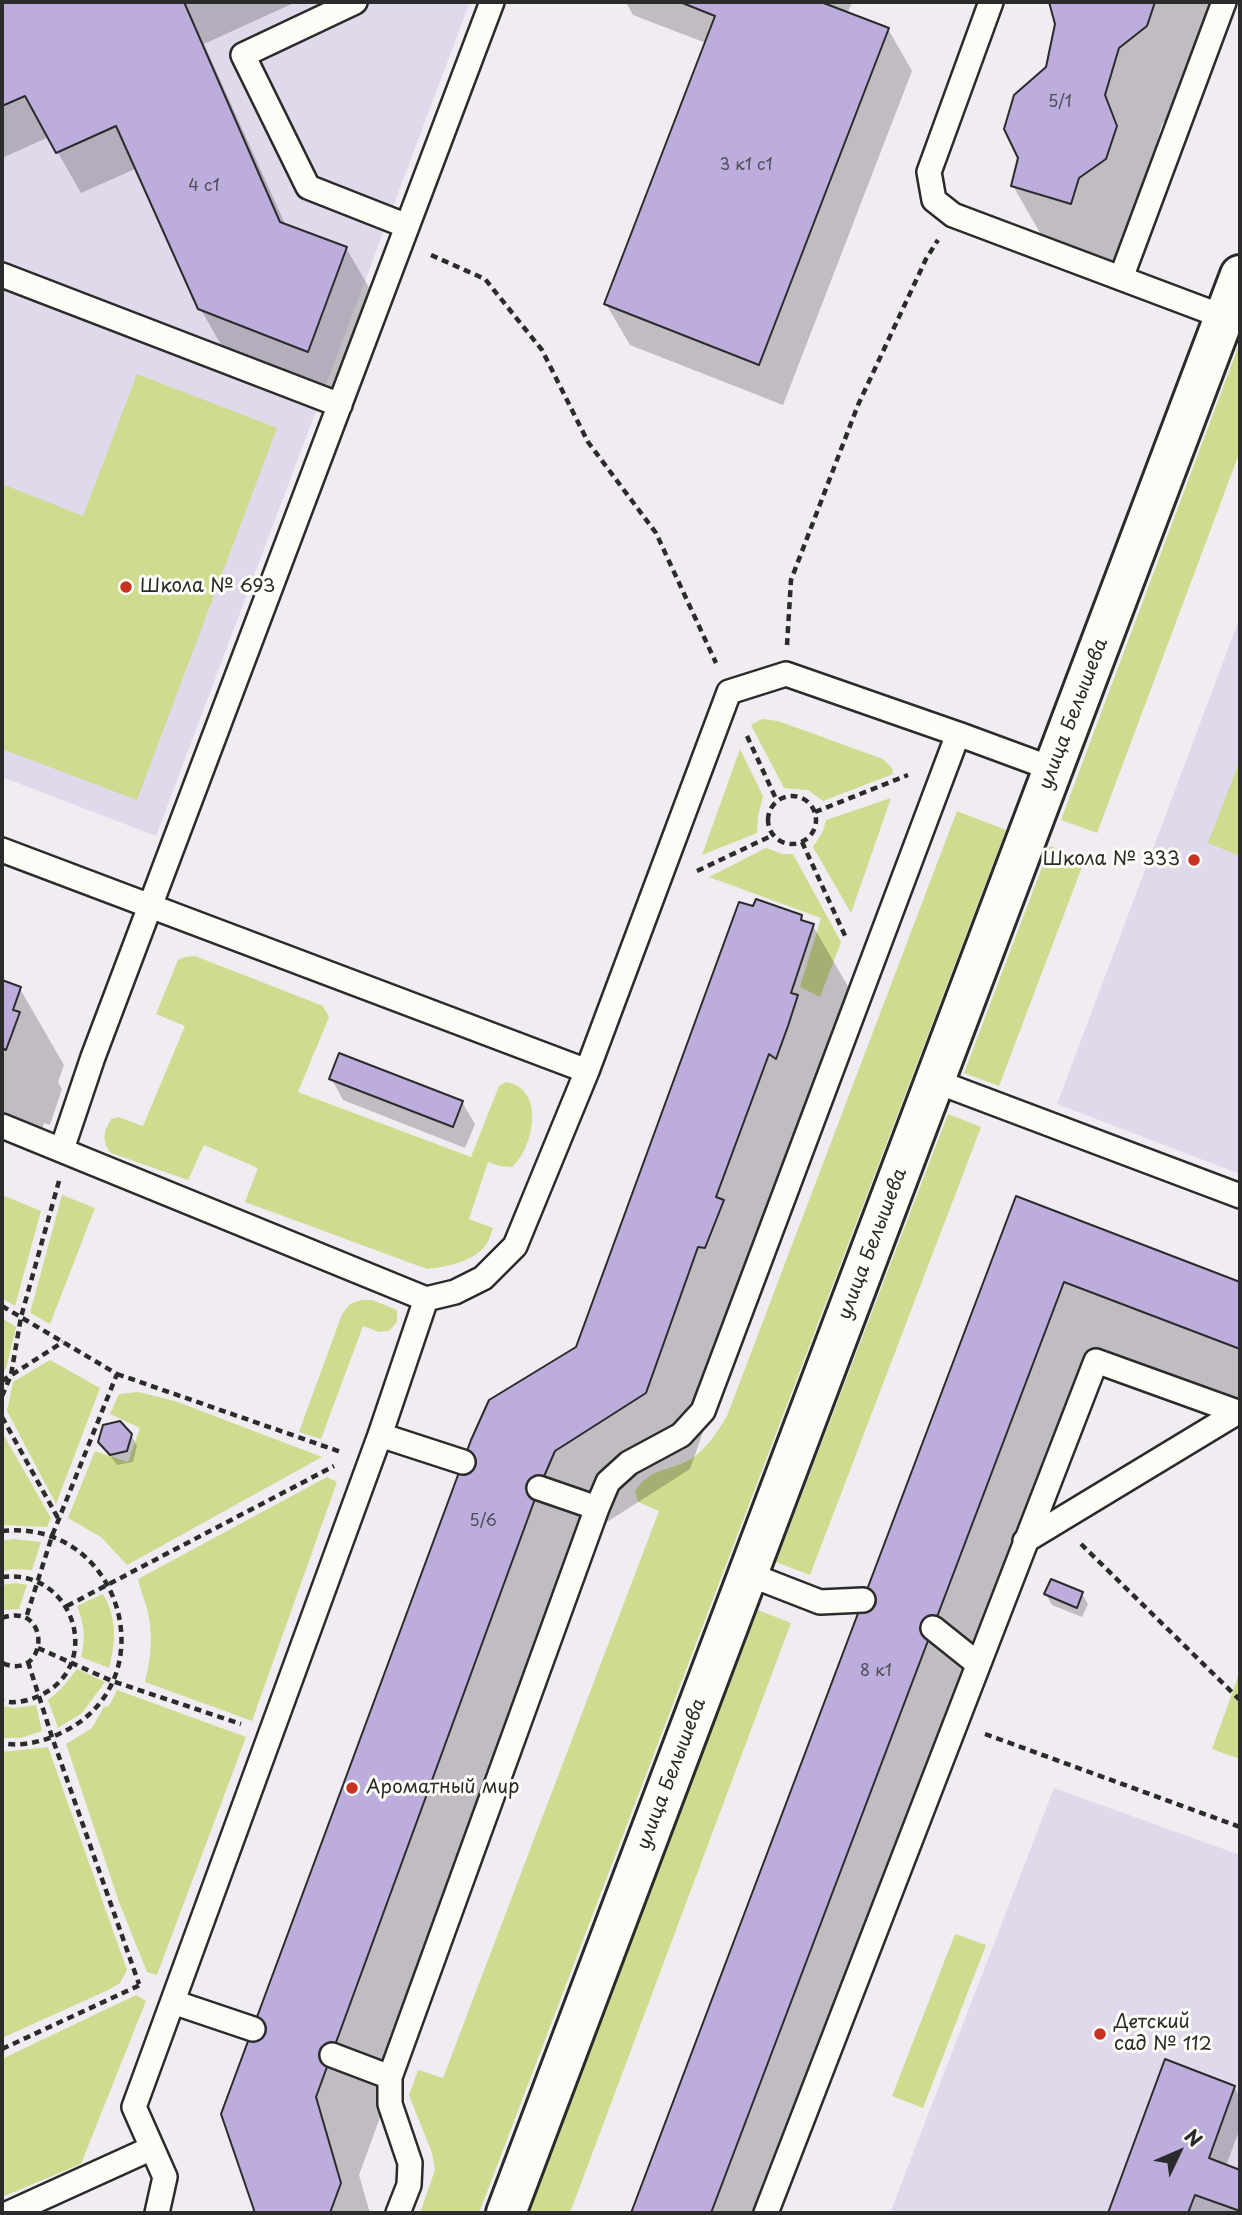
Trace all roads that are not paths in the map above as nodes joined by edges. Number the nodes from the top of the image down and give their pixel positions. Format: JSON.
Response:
{"nodes":[{"id":1,"x":355,"y":2,"type":"edge"},
{"id":2,"x":492,"y":2,"type":"edge"},
{"id":3,"x":991,"y":2,"type":"edge"},
{"id":4,"x":1224,"y":2,"type":"edge"},
{"id":5,"x":404,"y":234,"type":"junction"},
{"id":6,"x":2,"y":275,"type":"edge"},
{"id":7,"x":1240,"y":275,"type":"edge"},
{"id":8,"x":1121,"y":278,"type":"junction"},
{"id":9,"x":1224,"y":317,"type":"junction"},
{"id":10,"x":340,"y":405,"type":"junction"},
{"id":11,"x":958,"y":734,"type":"junction"},
{"id":12,"x":1053,"y":769,"type":"junction"},
{"id":13,"x":2,"y":850,"type":"edge"},
{"id":14,"x":150,"y":906,"type":"junction"},
{"id":15,"x":587,"y":1071,"type":"junction"},
{"id":16,"x":935,"y":1081,"type":"junction"},
{"id":17,"x":2,"y":1126,"type":"edge"},
{"id":18,"x":66,"y":1151,"type":"junction"},
{"id":19,"x":1240,"y":1196,"type":"edge"},
{"id":20,"x":426,"y":1299,"type":"junction"},
{"id":21,"x":1239,"y":1412,"type":"edge"},
{"id":22,"x":380,"y":1435,"type":"junction"},
{"id":23,"x":463,"y":1462,"type":"dead end"},
{"id":24,"x":539,"y":1488,"type":"dead end"},
{"id":25,"x":597,"y":1508,"type":"junction"},
{"id":26,"x":1026,"y":1541,"type":"junction"},
{"id":27,"x":748,"y":1574,"type":"junction"},
{"id":28,"x":863,"y":1600,"type":"dead end"},
{"id":29,"x":933,"y":1628,"type":"dead end"},
{"id":30,"x":978,"y":1664,"type":"junction"},
{"id":31,"x":173,"y":2002,"type":"junction"},
{"id":32,"x":253,"y":2029,"type":"dead end"},
{"id":33,"x":332,"y":2056,"type":"dead end"},
{"id":34,"x":390,"y":2077,"type":"junction"},
{"id":35,"x":152,"y":2148,"type":"junction"},
{"id":36,"x":9,"y":2213,"type":"edge"},
{"id":37,"x":157,"y":2213,"type":"edge"},
{"id":38,"x":398,"y":2213,"type":"edge"},
{"id":39,"x":506,"y":2213,"type":"edge"},
{"id":40,"x":766,"y":2213,"type":"edge"}],
"edges":[{"from":1,"to":5,"type":"lane"},
{"from":2,"to":5,"type":"lane"},
{"from":3,"to":8,"type":"lane"},
{"from":4,"to":8,"type":"lane"},
{"from":5,"to":10,"type":"lane"},
{"from":6,"to":10,"type":"lane"},
{"from":7,"to":9,"type":"street","name":"улица Белышева"},
{"from":8,"to":9,"type":"lane"},
{"from":9,"to":12,"type":"street","name":"улица Белышева"},
{"from":10,"to":14,"type":"lane"},
{"from":11,"to":12,"type":"lane"},
{"from":11,"to":15,"type":"lane"},
{"from":11,"to":25,"type":"lane"},
{"from":12,"to":16,"type":"street","name":"улица Белышева"},
{"from":13,"to":14,"type":"lane"},
{"from":14,"to":15,"type":"lane"},
{"from":14,"to":18,"type":"lane"},
{"from":15,"to":20,"type":"lane"},
{"from":16,"to":19,"type":"lane"},
{"from":16,"to":27,"type":"street","name":"улица Белышева"},
{"from":17,"to":18,"type":"lane"},
{"from":18,"to":20,"type":"lane"},
{"from":20,"to":22,"type":"lane"},
{"from":21,"to":26,"type":"lane"},
{"from":21,"to":26,"type":"lane"},
{"from":22,"to":23,"type":"lane"},
{"from":22,"to":31,"type":"lane"},
{"from":24,"to":25,"type":"lane"},
{"from":25,"to":34,"type":"lane"},
{"from":26,"to":30,"type":"lane"},
{"from":27,"to":28,"type":"lane"},
{"from":27,"to":39,"type":"street","name":"улица Белышева"},
{"from":29,"to":30,"type":"lane"},
{"from":30,"to":40,"type":"lane"},
{"from":31,"to":32,"type":"lane"},
{"from":31,"to":35,"type":"lane"},
{"from":33,"to":34,"type":"lane"},
{"from":34,"to":38,"type":"lane"},
{"from":35,"to":36,"type":"lane"},
{"from":35,"to":37,"type":"lane"}]}
